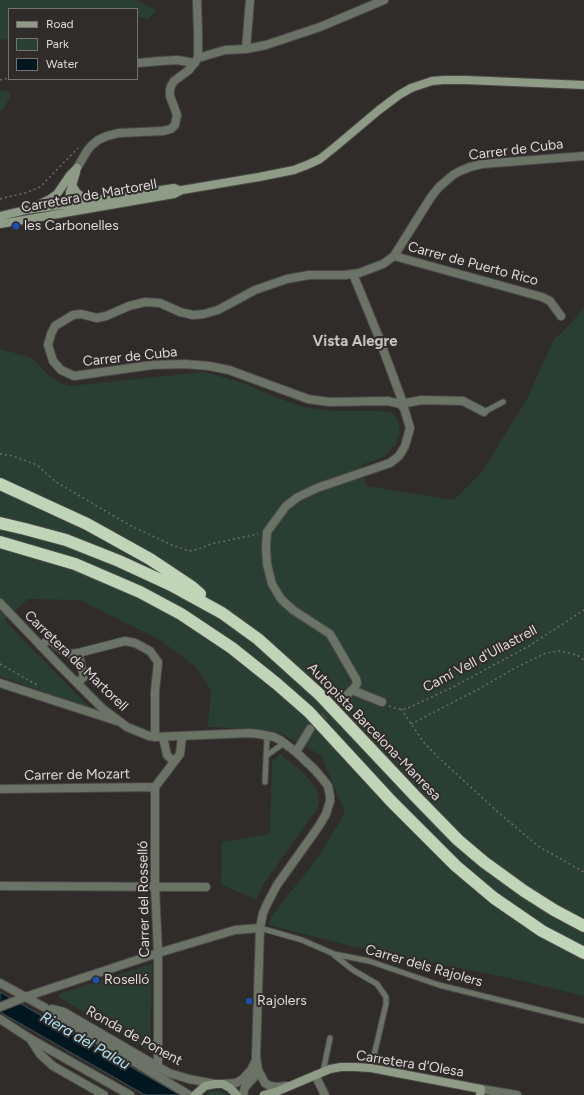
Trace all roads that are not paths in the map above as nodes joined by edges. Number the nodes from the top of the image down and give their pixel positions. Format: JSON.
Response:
{"nodes":[{"id":1,"x":197,"y":0,"type":"edge"},
{"id":2,"x":250,"y":0,"type":"edge"},
{"id":3,"x":384,"y":0,"type":"edge"},
{"id":4,"x":246,"y":49,"type":"junction"},
{"id":5,"x":197,"y":61,"type":"junction"},
{"id":6,"x":138,"y":64,"type":"edge"},
{"id":7,"x":584,"y":85,"type":"edge"},
{"id":8,"x":584,"y":156,"type":"edge"},
{"id":9,"x":77,"y":168,"type":"junction"},
{"id":10,"x":72,"y":185,"type":"junction"},
{"id":11,"x":182,"y":190,"type":"junction"},
{"id":12,"x":95,"y":200,"type":"junction"},
{"id":13,"x":69,"y":204,"type":"junction"},
{"id":14,"x":26,"y":210,"type":"junction"},
{"id":15,"x":0,"y":216,"type":"edge"},
{"id":16,"x":48,"y":216,"type":"junction"},
{"id":17,"x":0,"y":224,"type":"edge"},
{"id":18,"x":394,"y":256,"type":"junction"},
{"id":19,"x":353,"y":274,"type":"junction"},
{"id":20,"x":561,"y":316,"type":"dead end"},
{"id":21,"x":380,"y":340,"type":"dead end"},
{"id":22,"x":383,"y":349,"type":"dead end"},
{"id":23,"x":503,"y":402,"type":"dead end"},
{"id":24,"x":402,"y":403,"type":"junction"},
{"id":25,"x":484,"y":412,"type":"joint"},
{"id":26,"x":0,"y":484,"type":"edge"},
{"id":27,"x":0,"y":523,"type":"edge"},
{"id":28,"x":0,"y":542,"type":"edge"},
{"id":29,"x":0,"y":603,"type":"edge"},
{"id":30,"x":222,"y":613,"type":"junction"},
{"id":31,"x":41,"y":646,"type":"junction"},
{"id":32,"x":78,"y":653,"type":"junction"},
{"id":33,"x":0,"y":683,"type":"edge"},
{"id":34,"x":77,"y":683,"type":"junction"},
{"id":35,"x":382,"y":702,"type":"road end"},
{"id":36,"x":119,"y":721,"type":"junction"},
{"id":37,"x":310,"y":729,"type":"tunnel mouth"},
{"id":38,"x":182,"y":736,"type":"junction"},
{"id":39,"x":267,"y":736,"type":"junction"},
{"id":40,"x":159,"y":737,"type":"junction"},
{"id":41,"x":284,"y":743,"type":"junction"},
{"id":42,"x":296,"y":752,"type":"junction"},
{"id":43,"x":266,"y":756,"type":"junction"},
{"id":44,"x":174,"y":762,"type":"junction"},
{"id":45,"x":265,"y":782,"type":"dead end"},
{"id":46,"x":155,"y":786,"type":"junction"},
{"id":47,"x":0,"y":789,"type":"edge"},
{"id":48,"x":0,"y":886,"type":"edge"},
{"id":49,"x":156,"y":887,"type":"junction"},
{"id":50,"x":206,"y":887,"type":"dead end"},
{"id":51,"x":584,"y":926,"type":"edge"},
{"id":52,"x":260,"y":928,"type":"junction"},
{"id":53,"x":158,"y":953,"type":"junction"},
{"id":54,"x":584,"y":953,"type":"edge"},
{"id":55,"x":334,"y":954,"type":"junction"},
{"id":56,"x":0,"y":984,"type":"edge"},
{"id":57,"x":26,"y":997,"type":"junction"},
{"id":58,"x":42,"y":1006,"type":"junction"},
{"id":59,"x":0,"y":1007,"type":"edge"},
{"id":60,"x":0,"y":1019,"type":"edge"},
{"id":61,"x":584,"y":1021,"type":"edge"},
{"id":62,"x":29,"y":1038,"type":"junction"},
{"id":63,"x":330,"y":1038,"type":"dead end"},
{"id":64,"x":256,"y":1060,"type":"junction"},
{"id":65,"x":158,"y":1066,"type":"junction"},
{"id":66,"x":371,"y":1068,"type":"junction"},
{"id":67,"x":258,"y":1070,"type":"junction"},
{"id":68,"x":319,"y":1073,"type":"junction"},
{"id":69,"x":219,"y":1084,"type":"junction"},
{"id":70,"x":275,"y":1091,"type":"edge"},
{"id":71,"x":480,"y":1092,"type":"edge"},
{"id":72,"x":196,"y":1094,"type":"edge"},
{"id":73,"x":104,"y":1095,"type":"edge"},
{"id":74,"x":130,"y":1095,"type":"edge"},
{"id":75,"x":189,"y":1095,"type":"edge"},
{"id":76,"x":239,"y":1095,"type":"edge"},
{"id":77,"x":264,"y":1095,"type":"edge"},
{"id":78,"x":325,"y":1095,"type":"edge"},
{"id":79,"x":517,"y":1095,"type":"edge"}],
"edges":[{"from":1,"to":5,"type":"street"},
{"from":2,"to":4,"type":"street"},
{"from":3,"to":4,"type":"street"},
{"from":4,"to":5,"type":"street"},
{"from":5,"to":6,"type":"street"},
{"from":5,"to":9,"type":"street"},
{"from":7,"to":11,"type":"main road","name":"Carretera de Martorell"},
{"from":8,"to":18,"type":"street","name":"Carrer de Cuba"},
{"from":9,"to":10,"type":"main road"},
{"from":9,"to":14,"type":"main road"},
{"from":10,"to":12,"type":"main road"},
{"from":10,"to":13,"type":"main road"},
{"from":11,"to":12,"type":"main road","name":"Carretera de Martorell"},
{"from":11,"to":16,"type":"main road","name":"Carretera de Martorell"},
{"from":12,"to":13,"type":"main road","name":"Carretera de Martorell"},
{"from":13,"to":14,"type":"main road","name":"Carretera de Martorell"},
{"from":13,"to":16,"type":"main road"},
{"from":14,"to":15,"type":"main road","name":"Carretera de Martorell"},
{"from":16,"to":17,"type":"main road","name":"Carretera de Martorell"},
{"from":18,"to":19,"type":"street","name":"Carrer de Cuba"},
{"from":18,"to":20,"type":"street","name":"Carrer de Puerto Rico"},
{"from":19,"to":21,"type":"street"},
{"from":19,"to":24,"type":"street","name":"Carrer de Cuba"},
{"from":22,"to":24,"type":"street"},
{"from":23,"to":25,"type":"lane"},
{"from":24,"to":25,"type":"street","name":"Carrer de Cuba"},
{"from":24,"to":35,"type":"street"},
{"from":26,"to":30,"type":"highway"},
{"from":27,"to":30,"type":"highway","name":"Autopista Barcelona-Manresa"},
{"from":28,"to":54,"type":"highway"},
{"from":29,"to":31,"type":"street","name":"Carretera de Martorell"},
{"from":30,"to":51,"type":"highway","name":"Autopista Barcelona-Manresa"},
{"from":31,"to":32,"type":"street"},
{"from":31,"to":34,"type":"street","name":"Carretera de Martorell"},
{"from":32,"to":34,"type":"street"},
{"from":32,"to":40,"type":"street"},
{"from":33,"to":36,"type":"street"},
{"from":34,"to":36,"type":"street","name":"Carretera de Martorell"},
{"from":36,"to":40,"type":"street","name":"Carretera de Martorell"},
{"from":37,"to":42,"type":"street"},
{"from":38,"to":39,"type":"street","name":"Carretera de Martorell"},
{"from":38,"to":40,"type":"street","name":"Carretera de Martorell"},
{"from":38,"to":44,"type":"street"},
{"from":39,"to":41,"type":"street","name":"Carretera de Martorell"},
{"from":39,"to":43,"type":"lane"},
{"from":40,"to":44,"type":"street"},
{"from":41,"to":42,"type":"street","name":"Carretera de Martorell"},
{"from":41,"to":43,"type":"lane"},
{"from":42,"to":52,"type":"street","name":"Carretera de Martorell"},
{"from":43,"to":45,"type":"lane"},
{"from":44,"to":46,"type":"street"},
{"from":46,"to":47,"type":"street","name":"Carrer de Mozart"},
{"from":46,"to":49,"type":"street","name":"Carrer del Rosselló"},
{"from":48,"to":49,"type":"street"},
{"from":49,"to":50,"type":"street"},
{"from":49,"to":53,"type":"street","name":"Carrer del Rosselló"},
{"from":52,"to":53,"type":"street"},
{"from":52,"to":55,"type":"lane","name":"Carrer dels Rajolers"},
{"from":52,"to":64,"type":"street","name":"Carretera de Martorell"},
{"from":53,"to":57,"type":"street"},
{"from":53,"to":65,"type":"street","name":"Carrer del Rosselló"},
{"from":55,"to":61,"type":"lane","name":"Carrer dels Rajolers"},
{"from":55,"to":66,"type":"lane"},
{"from":56,"to":57,"type":"street","name":"Ronda de Ponent"},
{"from":57,"to":58,"type":"street","name":"Ronda de Ponent"},
{"from":57,"to":59,"type":"street"},
{"from":58,"to":65,"type":"street","name":"Ronda de Ponent"},
{"from":58,"to":75,"type":"street","name":"Ronda de Ponent"},
{"from":60,"to":62,"type":"street"},
{"from":62,"to":73,"type":"street"},
{"from":62,"to":74,"type":"street"},
{"from":63,"to":68,"type":"lane"},
{"from":64,"to":67,"type":"street","name":"Carretera de Martorell"},
{"from":64,"to":69,"type":"street"},
{"from":65,"to":69,"type":"street","name":"Ronda de Ponent"},
{"from":66,"to":68,"type":"main road","name":"Carretera d'Olesa"},
{"from":66,"to":71,"type":"main road","name":"Carretera d'Olesa"},
{"from":67,"to":70,"type":"street"},
{"from":67,"to":76,"type":"street"},
{"from":68,"to":70,"type":"main road","name":"Carretera d'Olesa"},
{"from":68,"to":78,"type":"street"},
{"from":69,"to":72,"type":"main road"},
{"from":69,"to":76,"type":"main road"},
{"from":70,"to":77,"type":"main road","name":"Carretera d'Olesa"},
{"from":71,"to":79,"type":"street","name":"Carretera d'Olesa"}]}
